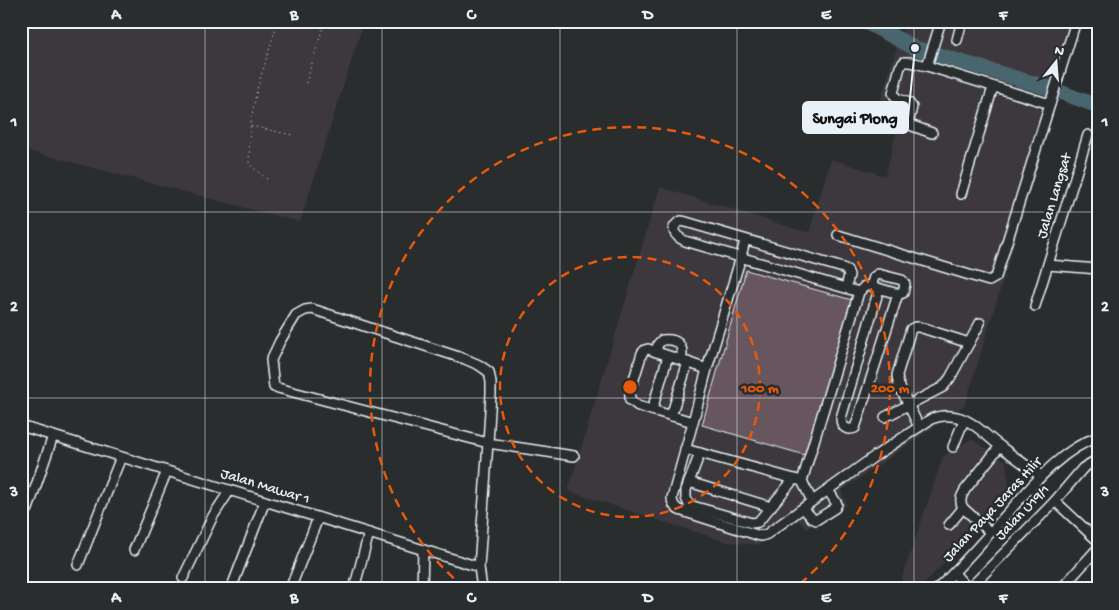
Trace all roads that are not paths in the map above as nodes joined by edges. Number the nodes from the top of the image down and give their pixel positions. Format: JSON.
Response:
{"nodes":[{"id":1,"x":941,"y":21,"type":"edge"},
{"id":2,"x":962,"y":21,"type":"edge"},
{"id":3,"x":1076,"y":21,"type":"edge"},
{"id":4,"x":957,"y":40,"type":"dead end"},
{"id":5,"x":928,"y":62,"type":"junction"},
{"id":6,"x":993,"y":86,"type":"junction"},
{"id":7,"x":1050,"y":104,"type":"junction"},
{"id":8,"x":932,"y":133,"type":"dead end"},
{"id":9,"x":1088,"y":135,"type":"dead end"},
{"id":10,"x":961,"y":194,"type":"dead end"},
{"id":11,"x":838,"y":235,"type":"dead end"},
{"id":12,"x":745,"y":240,"type":"junction"},
{"id":13,"x":741,"y":257,"type":"junction"},
{"id":14,"x":1048,"y":265,"type":"junction"},
{"id":15,"x":1098,"y":270,"type":"edge"},
{"id":16,"x":846,"y":288,"type":"junction"},
{"id":17,"x":875,"y":288,"type":"junction"},
{"id":18,"x":859,"y":292,"type":"junction"},
{"id":19,"x":898,"y":294,"type":"junction"},
{"id":20,"x":1035,"y":306,"type":"dead end"},
{"id":21,"x":980,"y":323,"type":"dead end"},
{"id":22,"x":969,"y":343,"type":"junction"},
{"id":23,"x":656,"y":352,"type":"junction"},
{"id":24,"x":668,"y":356,"type":"junction"},
{"id":25,"x":684,"y":361,"type":"junction"},
{"id":26,"x":707,"y":369,"type":"junction"},
{"id":27,"x":909,"y":406,"type":"junction"},
{"id":28,"x":652,"y":410,"type":"junction"},
{"id":29,"x":672,"y":416,"type":"junction"},
{"id":30,"x":885,"y":417,"type":"dead end"},
{"id":31,"x":964,"y":420,"type":"junction"},
{"id":32,"x":693,"y":422,"type":"junction"},
{"id":33,"x":21,"y":426,"type":"edge"},
{"id":34,"x":919,"y":427,"type":"junction"},
{"id":35,"x":53,"y":436,"type":"junction"},
{"id":36,"x":1098,"y":437,"type":"edge"},
{"id":37,"x":488,"y":443,"type":"junction"},
{"id":38,"x":1000,"y":446,"type":"junction"},
{"id":39,"x":953,"y":447,"type":"dead end"},
{"id":40,"x":685,"y":449,"type":"junction"},
{"id":41,"x":700,"y":453,"type":"junction"},
{"id":42,"x":574,"y":456,"type":"dead end"},
{"id":43,"x":121,"y":457,"type":"junction"},
{"id":44,"x":1098,"y":459,"type":"edge"},
{"id":45,"x":167,"y":471,"type":"junction"},
{"id":46,"x":1041,"y":476,"type":"junction"},
{"id":47,"x":798,"y":480,"type":"junction"},
{"id":48,"x":689,"y":482,"type":"junction"},
{"id":49,"x":230,"y":490,"type":"junction"},
{"id":50,"x":828,"y":490,"type":"junction"},
{"id":51,"x":265,"y":501,"type":"junction"},
{"id":52,"x":812,"y":501,"type":"junction"},
{"id":53,"x":1056,"y":501,"type":"junction"},
{"id":54,"x":771,"y":506,"type":"junction"},
{"id":55,"x":803,"y":508,"type":"junction"},
{"id":56,"x":963,"y":508,"type":"junction"},
{"id":57,"x":28,"y":509,"type":"dead end"},
{"id":58,"x":318,"y":518,"type":"junction"},
{"id":59,"x":949,"y":525,"type":"dead end"},
{"id":60,"x":990,"y":532,"type":"junction"},
{"id":61,"x":369,"y":534,"type":"junction"},
{"id":62,"x":1098,"y":541,"type":"edge"},
{"id":63,"x":1098,"y":548,"type":"edge"},
{"id":64,"x":134,"y":550,"type":"dead end"},
{"id":65,"x":424,"y":550,"type":"junction"},
{"id":66,"x":78,"y":565,"type":"dead end"},
{"id":67,"x":479,"y":567,"type":"junction"},
{"id":68,"x":954,"y":573,"type":"junction"},
{"id":69,"x":183,"y":578,"type":"dead end"},
{"id":70,"x":231,"y":589,"type":"edge"},
{"id":71,"x":290,"y":589,"type":"edge"},
{"id":72,"x":354,"y":589,"type":"edge"},
{"id":73,"x":422,"y":589,"type":"edge"},
{"id":74,"x":482,"y":589,"type":"edge"},
{"id":75,"x":937,"y":589,"type":"edge"},
{"id":76,"x":969,"y":589,"type":"edge"},
{"id":77,"x":1061,"y":589,"type":"edge"}],
"edges":[{"from":1,"to":5,"type":"street"},
{"from":2,"to":4,"type":"street"},
{"from":3,"to":7,"type":"street"},
{"from":5,"to":6,"type":"street"},
{"from":5,"to":8,"type":"street"},
{"from":6,"to":7,"type":"street"},
{"from":6,"to":10,"type":"street"},
{"from":7,"to":11,"type":"street"},
{"from":9,"to":14,"type":"street","name":"Jalan Langsat"},
{"from":12,"to":13,"type":"street"},
{"from":12,"to":13,"type":"street"},
{"from":12,"to":16,"type":"street"},
{"from":13,"to":16,"type":"street"},
{"from":13,"to":26,"type":"street"},
{"from":14,"to":15,"type":"street"},
{"from":14,"to":20,"type":"street","name":"Jalan Langsat"},
{"from":16,"to":18,"type":"street"},
{"from":17,"to":18,"type":"street"},
{"from":17,"to":19,"type":"street"},
{"from":17,"to":19,"type":"street"},
{"from":17,"to":19,"type":"street"},
{"from":18,"to":47,"type":"street"},
{"from":21,"to":22,"type":"street"},
{"from":22,"to":27,"type":"street"},
{"from":22,"to":27,"type":"street"},
{"from":23,"to":24,"type":"street"},
{"from":23,"to":25,"type":"street"},
{"from":23,"to":28,"type":"street"},
{"from":24,"to":25,"type":"street"},
{"from":24,"to":28,"type":"street"},
{"from":25,"to":26,"type":"street"},
{"from":25,"to":29,"type":"street"},
{"from":26,"to":32,"type":"street"},
{"from":27,"to":30,"type":"street"},
{"from":27,"to":34,"type":"street"},
{"from":28,"to":29,"type":"street"},
{"from":29,"to":32,"type":"street"},
{"from":31,"to":34,"type":"street"},
{"from":31,"to":38,"type":"street"},
{"from":31,"to":39,"type":"street"},
{"from":32,"to":40,"type":"street"},
{"from":33,"to":35,"type":"street","name":"Jalan Mawar 1"},
{"from":34,"to":50,"type":"street"},
{"from":35,"to":43,"type":"street","name":"Jalan Mawar 1"},
{"from":35,"to":57,"type":"street"},
{"from":36,"to":46,"type":"street","name":"Jalan Paya Jaras Hilir"},
{"from":37,"to":37,"type":"street"},
{"from":37,"to":42,"type":"street"},
{"from":37,"to":67,"type":"street"},
{"from":38,"to":46,"type":"street"},
{"from":38,"to":56,"type":"street"},
{"from":40,"to":41,"type":"street"},
{"from":40,"to":55,"type":"street"},
{"from":41,"to":47,"type":"street"},
{"from":41,"to":48,"type":"street"},
{"from":43,"to":45,"type":"street","name":"Jalan Mawar 1"},
{"from":43,"to":66,"type":"street"},
{"from":44,"to":53,"type":"street","name":"Jalan U19/1"},
{"from":45,"to":49,"type":"street","name":"Jalan Mawar 1"},
{"from":45,"to":64,"type":"street"},
{"from":46,"to":60,"type":"street","name":"Jalan Paya Jaras Hilir"},
{"from":47,"to":52,"type":"street"},
{"from":47,"to":54,"type":"street"},
{"from":48,"to":54,"type":"street"},
{"from":48,"to":54,"type":"street"},
{"from":49,"to":51,"type":"street","name":"Jalan Mawar 1"},
{"from":49,"to":69,"type":"street"},
{"from":50,"to":52,"type":"street"},
{"from":50,"to":55,"type":"street"},
{"from":51,"to":58,"type":"street","name":"Jalan Mawar 1"},
{"from":51,"to":70,"type":"street"},
{"from":52,"to":55,"type":"street"},
{"from":53,"to":62,"type":"street"},
{"from":53,"to":76,"type":"street","name":"Jalan U19/1"},
{"from":56,"to":59,"type":"street"},
{"from":56,"to":60,"type":"street"},
{"from":58,"to":61,"type":"street","name":"Jalan Mawar 1"},
{"from":58,"to":71,"type":"street"},
{"from":60,"to":68,"type":"street","name":"Jalan Paya Jaras Hilir"},
{"from":61,"to":65,"type":"street","name":"Jalan Mawar 1"},
{"from":61,"to":72,"type":"street"},
{"from":63,"to":77,"type":"street"},
{"from":65,"to":67,"type":"street","name":"Jalan Mawar 1"},
{"from":65,"to":73,"type":"street"},
{"from":67,"to":74,"type":"street"},
{"from":68,"to":75,"type":"street","name":"Jalan Paya Jaras Hilir"},
{"from":68,"to":76,"type":"street"}]}
